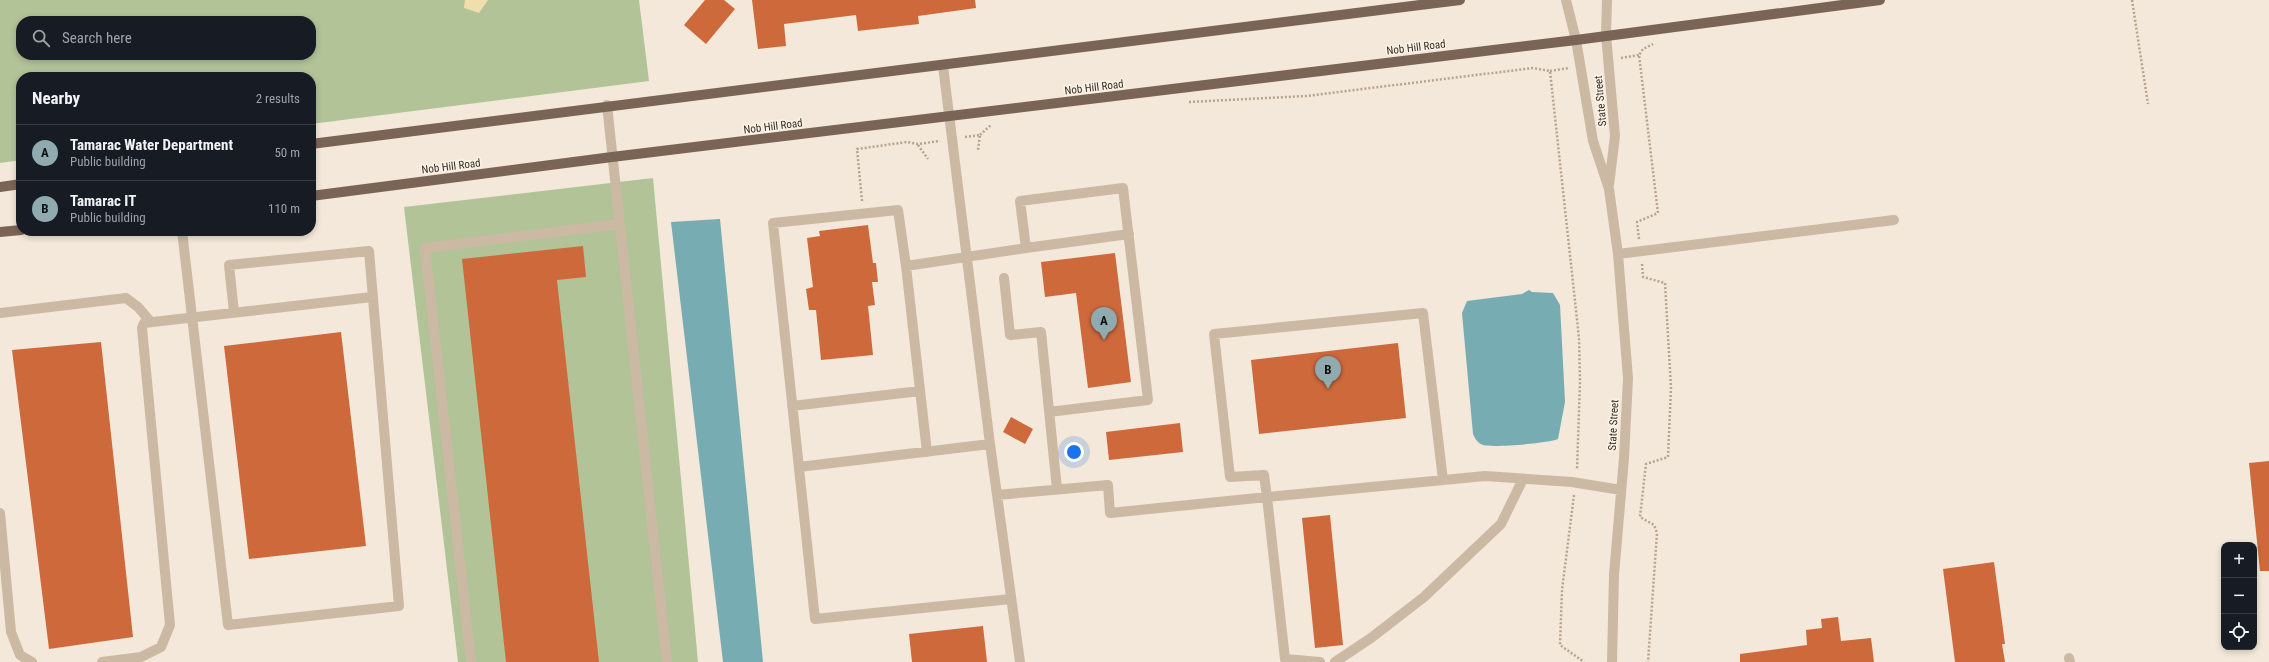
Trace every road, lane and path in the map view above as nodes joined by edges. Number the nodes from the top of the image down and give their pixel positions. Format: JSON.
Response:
{"nodes":[{"id":1,"x":1460,"y":0,"type":"edge"},
{"id":2,"x":1566,"y":0,"type":"edge"},
{"id":3,"x":1607,"y":0,"type":"edge"},
{"id":4,"x":1880,"y":0,"type":"edge"},
{"id":5,"x":2132,"y":0,"type":"edge"},
{"id":6,"x":1606,"y":36,"type":"junction"},
{"id":7,"x":1576,"y":40,"type":"junction"},
{"id":8,"x":1660,"y":43,"type":"dead end"},
{"id":9,"x":943,"y":66,"type":"junction"},
{"id":10,"x":1187,"y":102,"type":"dead end"},
{"id":11,"x":2148,"y":104,"type":"dead end"},
{"id":12,"x":607,"y":105,"type":"junction"},
{"id":13,"x":949,"y":117,"type":"junction"},
{"id":14,"x":995,"y":123,"type":"dead end"},
{"id":15,"x":980,"y":135,"type":"junction"},
{"id":16,"x":952,"y":139,"type":"junction"},
{"id":17,"x":316,"y":143,"type":"edge"},
{"id":18,"x":918,"y":144,"type":"junction"},
{"id":19,"x":978,"y":150,"type":"dead end"},
{"id":20,"x":612,"y":156,"type":"junction"},
{"id":21,"x":928,"y":159,"type":"dead end"},
{"id":22,"x":16,"y":185,"type":"edge"},
{"id":23,"x":0,"y":187,"type":"edge"},
{"id":24,"x":1609,"y":189,"type":"junction"},
{"id":25,"x":316,"y":195,"type":"edge"},
{"id":26,"x":864,"y":213,"type":"junction"},
{"id":27,"x":1894,"y":220,"type":"dead end"},
{"id":28,"x":619,"y":224,"type":"junction"},
{"id":29,"x":16,"y":230,"type":"edge"},
{"id":30,"x":0,"y":232,"type":"edge"},
{"id":31,"x":1129,"y":234,"type":"junction"},
{"id":32,"x":183,"y":236,"type":"edge"},
{"id":33,"x":1026,"y":248,"type":"junction"},
{"id":34,"x":1641,"y":252,"type":"junction"},
{"id":35,"x":1618,"y":254,"type":"junction"},
{"id":36,"x":967,"y":255,"type":"junction"},
{"id":37,"x":906,"y":266,"type":"junction"},
{"id":38,"x":1004,"y":278,"type":"dead end"},
{"id":39,"x":372,"y":297,"type":"junction"},
{"id":40,"x":234,"y":312,"type":"junction"},
{"id":41,"x":0,"y":313,"type":"edge"},
{"id":42,"x":191,"y":318,"type":"junction"},
{"id":43,"x":150,"y":321,"type":"junction"},
{"id":44,"x":920,"y":391,"type":"junction"},
{"id":45,"x":792,"y":406,"type":"junction"},
{"id":46,"x":1049,"y":412,"type":"junction"},
{"id":47,"x":990,"y":444,"type":"junction"},
{"id":48,"x":927,"y":452,"type":"junction"},
{"id":49,"x":799,"y":467,"type":"junction"},
{"id":50,"x":1523,"y":479,"type":"junction"},
{"id":51,"x":1443,"y":480,"type":"junction"},
{"id":52,"x":1575,"y":483,"type":"junction"},
{"id":53,"x":1058,"y":490,"type":"junction"},
{"id":54,"x":1621,"y":490,"type":"junction"},
{"id":55,"x":997,"y":495,"type":"junction"},
{"id":56,"x":1267,"y":497,"type":"junction"},
{"id":57,"x":0,"y":513,"type":"edge"},
{"id":58,"x":1011,"y":599,"type":"junction"},
{"id":59,"x":32,"y":662,"type":"edge"},
{"id":60,"x":102,"y":662,"type":"edge"},
{"id":61,"x":471,"y":662,"type":"edge"},
{"id":62,"x":667,"y":662,"type":"edge"},
{"id":63,"x":1020,"y":662,"type":"edge"},
{"id":64,"x":1320,"y":662,"type":"edge"},
{"id":65,"x":1335,"y":662,"type":"edge"},
{"id":66,"x":1584,"y":662,"type":"edge"},
{"id":67,"x":1612,"y":662,"type":"edge"},
{"id":68,"x":1648,"y":662,"type":"edge"}],
"edges":[{"from":1,"to":9,"type":"main road"},
{"from":2,"to":7,"type":"street","name":"State Street"},
{"from":3,"to":6,"type":"street","name":"State Street"},
{"from":4,"to":6,"type":"main road","name":"Nob Hill Road"},
{"from":5,"to":11,"type":"path"},
{"from":6,"to":7,"type":"main road","name":"Nob Hill Road"},
{"from":6,"to":24,"type":"street","name":"State Street"},
{"from":7,"to":13,"type":"main road","name":"Nob Hill Road"},
{"from":7,"to":24,"type":"street","name":"State Street"},
{"from":8,"to":34,"type":"path"},
{"from":9,"to":12,"type":"main road"},
{"from":9,"to":13,"type":"street"},
{"from":10,"to":52,"type":"path"},
{"from":12,"to":17,"type":"main road"},
{"from":12,"to":20,"type":"street"},
{"from":13,"to":16,"type":"street"},
{"from":13,"to":20,"type":"main road","name":"Nob Hill Road"},
{"from":14,"to":15,"type":"path"},
{"from":15,"to":16,"type":"path"},
{"from":15,"to":19,"type":"path"},
{"from":16,"to":18,"type":"path"},
{"from":16,"to":36,"type":"street"},
{"from":18,"to":21,"type":"path"},
{"from":18,"to":26,"type":"path"},
{"from":20,"to":25,"type":"main road","name":"Nob Hill Road"},
{"from":20,"to":28,"type":"street"},
{"from":22,"to":23,"type":"main road"},
{"from":24,"to":35,"type":"street","name":"State Street"},
{"from":26,"to":37,"type":"street"},
{"from":26,"to":45,"type":"street"},
{"from":27,"to":34,"type":"street"},
{"from":28,"to":61,"type":"street"},
{"from":28,"to":62,"type":"street"},
{"from":29,"to":30,"type":"main road"},
{"from":31,"to":33,"type":"street"},
{"from":31,"to":33,"type":"street"},
{"from":31,"to":46,"type":"street"},
{"from":32,"to":42,"type":"street"},
{"from":33,"to":36,"type":"street"},
{"from":34,"to":35,"type":"street"},
{"from":34,"to":68,"type":"path"},
{"from":35,"to":54,"type":"street","name":"State Street"},
{"from":36,"to":37,"type":"street"},
{"from":36,"to":47,"type":"street"},
{"from":37,"to":44,"type":"street"},
{"from":38,"to":46,"type":"street"},
{"from":39,"to":40,"type":"street"},
{"from":39,"to":40,"type":"street"},
{"from":39,"to":42,"type":"street"},
{"from":40,"to":42,"type":"street"},
{"from":41,"to":43,"type":"street"},
{"from":42,"to":43,"type":"street"},
{"from":43,"to":60,"type":"street"},
{"from":44,"to":45,"type":"street"},
{"from":44,"to":48,"type":"street"},
{"from":45,"to":49,"type":"street"},
{"from":46,"to":53,"type":"street"},
{"from":47,"to":48,"type":"street"},
{"from":47,"to":55,"type":"street"},
{"from":48,"to":49,"type":"street"},
{"from":49,"to":58,"type":"street"},
{"from":50,"to":51,"type":"street"},
{"from":50,"to":52,"type":"street"},
{"from":50,"to":65,"type":"street"},
{"from":51,"to":56,"type":"street"},
{"from":51,"to":56,"type":"street"},
{"from":52,"to":54,"type":"street"},
{"from":52,"to":66,"type":"path"},
{"from":53,"to":55,"type":"street"},
{"from":53,"to":56,"type":"street"},
{"from":54,"to":67,"type":"street","name":"State Street"},
{"from":55,"to":58,"type":"street"},
{"from":56,"to":64,"type":"street"},
{"from":57,"to":59,"type":"street"},
{"from":58,"to":63,"type":"street"}]}
